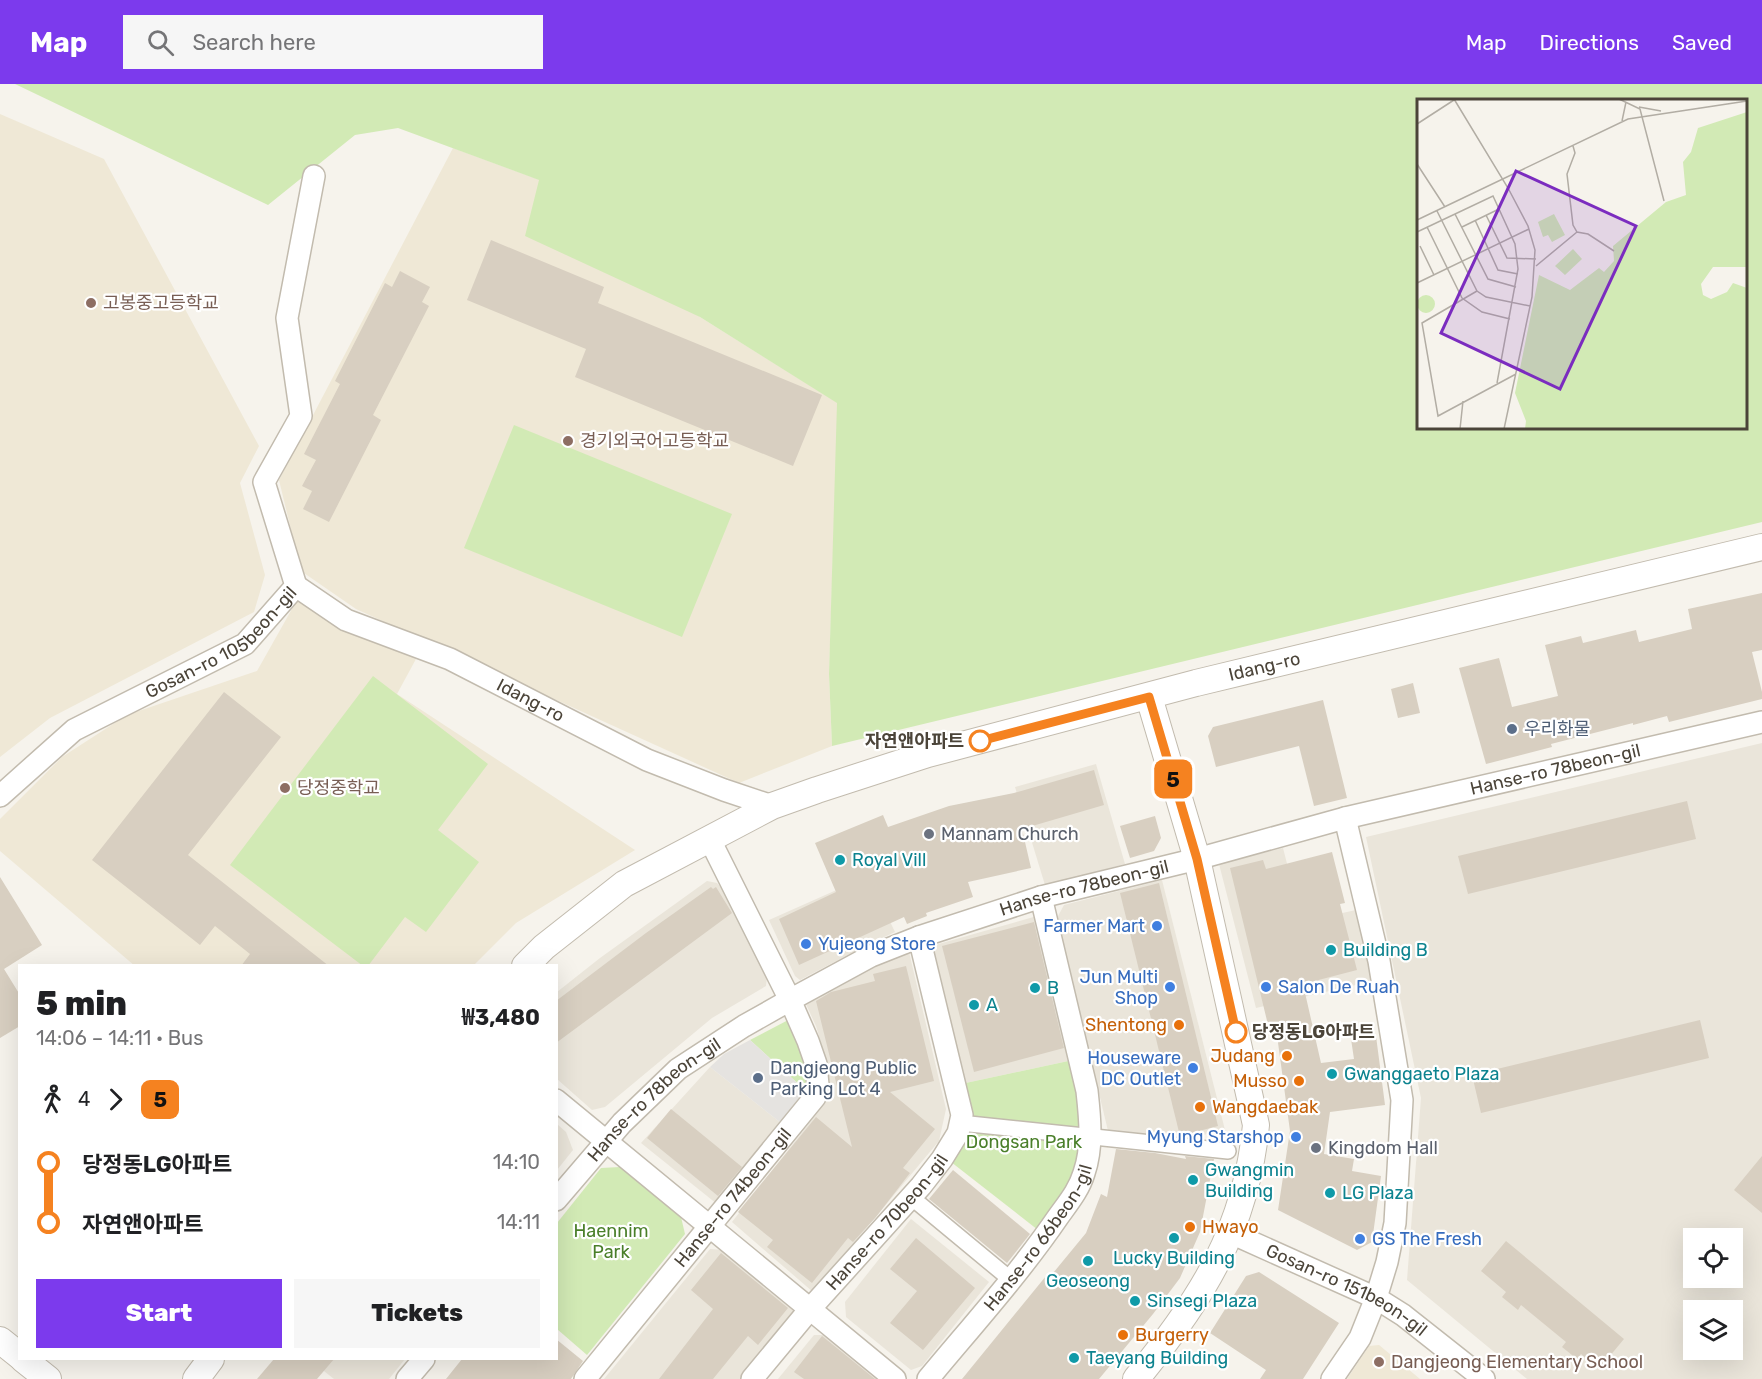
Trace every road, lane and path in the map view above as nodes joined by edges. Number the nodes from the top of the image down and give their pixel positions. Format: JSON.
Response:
{"nodes":[{"id":1,"x":314,"y":176,"type":"dead end"},
{"id":2,"x":1762,"y":547,"type":"edge"},
{"id":3,"x":296,"y":586,"type":"junction"},
{"id":4,"x":1149,"y":697,"type":"junction"},
{"id":5,"x":1762,"y":722,"type":"edge"},
{"id":6,"x":0,"y":796,"type":"edge"},
{"id":7,"x":772,"y":806,"type":"junction"},
{"id":8,"x":1345,"y":818,"type":"junction"},
{"id":9,"x":709,"y":838,"type":"junction"},
{"id":10,"x":1197,"y":859,"type":"junction"},
{"id":11,"x":1041,"y":897,"type":"junction"},
{"id":12,"x":919,"y":937,"type":"junction"},
{"id":13,"x":527,"y":964,"type":"edge"},
{"id":14,"x":790,"y":1000,"type":"junction"},
{"id":15,"x":558,"y":1102,"type":"edge"},
{"id":16,"x":960,"y":1123,"type":"junction"},
{"id":17,"x":1089,"y":1136,"type":"junction"},
{"id":18,"x":606,"y":1141,"type":"junction"},
{"id":19,"x":1228,"y":1151,"type":"dead end"},
{"id":20,"x":911,"y":1197,"type":"junction"},
{"id":21,"x":558,"y":1198,"type":"edge"},
{"id":22,"x":710,"y":1226,"type":"junction"},
{"id":23,"x":1231,"y":1233,"type":"junction"},
{"id":24,"x":1010,"y":1279,"type":"junction"},
{"id":25,"x":1376,"y":1298,"type":"junction"},
{"id":26,"x":810,"y":1309,"type":"junction"},
{"id":27,"x":0,"y":1340,"type":"edge"},
{"id":28,"x":18,"y":1354,"type":"edge"},
{"id":29,"x":24,"y":1360,"type":"edge"},
{"id":30,"x":210,"y":1360,"type":"edge"},
{"id":31,"x":423,"y":1360,"type":"edge"},
{"id":32,"x":410,"y":1378,"type":"edge"},
{"id":33,"x":48,"y":1379,"type":"edge"},
{"id":34,"x":196,"y":1379,"type":"edge"},
{"id":35,"x":585,"y":1379,"type":"edge"},
{"id":36,"x":752,"y":1379,"type":"edge"},
{"id":37,"x":895,"y":1379,"type":"edge"},
{"id":38,"x":928,"y":1379,"type":"edge"},
{"id":39,"x":1136,"y":1379,"type":"edge"},
{"id":40,"x":1332,"y":1379,"type":"edge"},
{"id":41,"x":1484,"y":1379,"type":"edge"}],
"edges":[{"from":1,"to":3,"type":"street","name":"Gosan-ro 105beon-gil"},
{"from":2,"to":4,"type":"street","name":"Idang-ro"},
{"from":3,"to":6,"type":"street","name":"Gosan-ro 105beon-gil"},
{"from":3,"to":7,"type":"street","name":"Idang-ro"},
{"from":4,"to":7,"type":"street","name":"Idang-ro"},
{"from":4,"to":10,"type":"street"},
{"from":5,"to":8,"type":"street","name":"Hanse-ro 78beon-gil"},
{"from":7,"to":9,"type":"street","name":"Idang-ro"},
{"from":8,"to":10,"type":"street","name":"Hanse-ro 78beon-gil"},
{"from":8,"to":25,"type":"street"},
{"from":9,"to":13,"type":"street","name":"Idang-ro"},
{"from":9,"to":14,"type":"street","name":"Hanse-ro 74beon-gil"},
{"from":10,"to":11,"type":"street","name":"Hanse-ro 78beon-gil"},
{"from":10,"to":23,"type":"street"},
{"from":11,"to":12,"type":"street","name":"Hanse-ro 78beon-gil"},
{"from":11,"to":17,"type":"street","name":"Hanse-ro 66beon-gil"},
{"from":12,"to":14,"type":"street","name":"Hanse-ro 78beon-gil"},
{"from":12,"to":16,"type":"street"},
{"from":14,"to":18,"type":"street","name":"Hanse-ro 78beon-gil"},
{"from":14,"to":22,"type":"street","name":"Hanse-ro 74beon-gil"},
{"from":15,"to":18,"type":"street"},
{"from":16,"to":17,"type":"street"},
{"from":16,"to":20,"type":"street","name":"Hanse-ro 70beon-gil"},
{"from":17,"to":19,"type":"street"},
{"from":17,"to":24,"type":"street","name":"Hanse-ro 66beon-gil"},
{"from":18,"to":21,"type":"street","name":"Hanse-ro 78beon-gil"},
{"from":18,"to":22,"type":"street"},
{"from":20,"to":24,"type":"street"},
{"from":20,"to":26,"type":"street","name":"Hanse-ro 70beon-gil"},
{"from":22,"to":26,"type":"street"},
{"from":22,"to":35,"type":"street","name":"Hanse-ro 74beon-gil"},
{"from":23,"to":25,"type":"street","name":"Gosan-ro 151beon-gil"},
{"from":23,"to":39,"type":"street"},
{"from":24,"to":38,"type":"street","name":"Hanse-ro 66beon-gil"},
{"from":25,"to":40,"type":"street"},
{"from":25,"to":41,"type":"street","name":"Gosan-ro 151beon-gil"},
{"from":26,"to":36,"type":"street","name":"Hanse-ro 70beon-gil"},
{"from":26,"to":37,"type":"street"},
{"from":27,"to":28,"type":"street"},
{"from":29,"to":33,"type":"street"},
{"from":30,"to":34,"type":"street"},
{"from":31,"to":32,"type":"street"}]}
